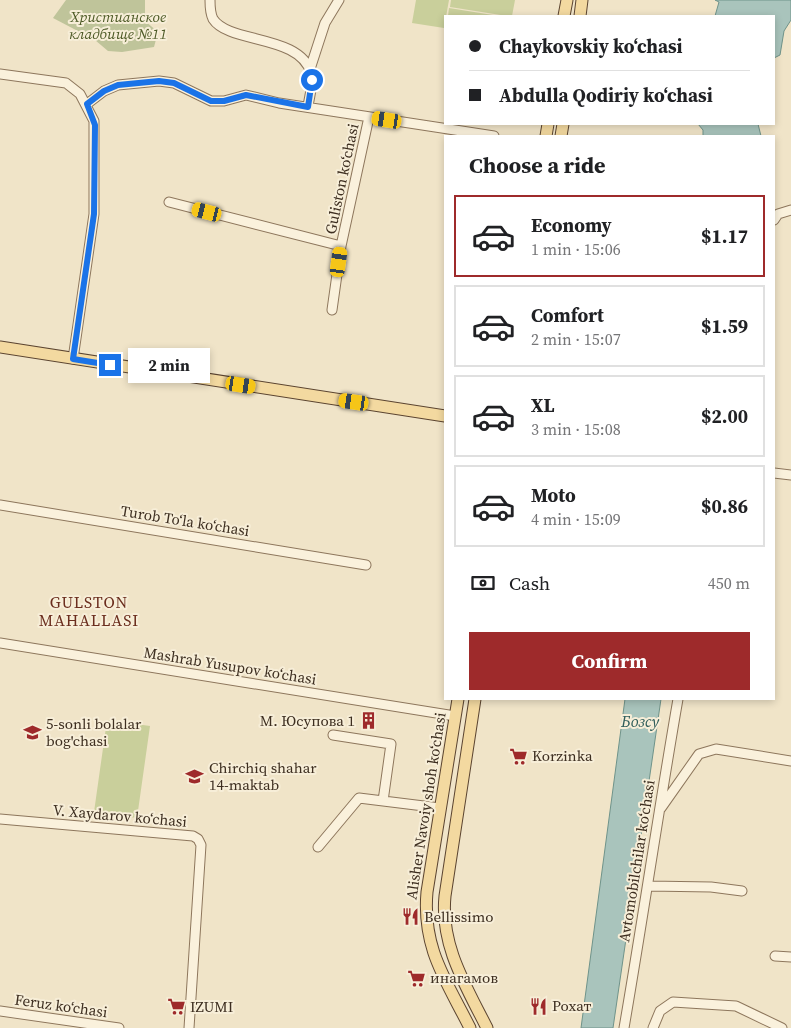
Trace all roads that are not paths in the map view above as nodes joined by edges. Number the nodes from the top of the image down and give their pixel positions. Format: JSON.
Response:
{"nodes":[{"id":1,"x":210,"y":0,"type":"edge"},
{"id":2,"x":339,"y":0,"type":"edge"},
{"id":3,"x":567,"y":0,"type":"edge"},
{"id":4,"x":582,"y":0,"type":"edge"},
{"id":5,"x":564,"y":15,"type":"edge"},
{"id":6,"x":580,"y":15,"type":"edge"},
{"id":7,"x":310,"y":69,"type":"junction"},
{"id":8,"x":0,"y":74,"type":"edge"},
{"id":9,"x":87,"y":104,"type":"junction"},
{"id":10,"x":308,"y":107,"type":"junction"},
{"id":11,"x":369,"y":117,"type":"junction"},
{"id":12,"x":487,"y":135,"type":"edge"},
{"id":13,"x":169,"y":202,"type":"dead end"},
{"id":14,"x":791,"y":210,"type":"edge"},
{"id":15,"x":775,"y":218,"type":"edge"},
{"id":16,"x":341,"y":246,"type":"junction"},
{"id":17,"x":332,"y":310,"type":"dead end"},
{"id":18,"x":0,"y":347,"type":"edge"},
{"id":19,"x":73,"y":359,"type":"junction"},
{"id":20,"x":444,"y":416,"type":"edge"},
{"id":21,"x":775,"y":473,"type":"edge"},
{"id":22,"x":791,"y":475,"type":"edge"},
{"id":23,"x":0,"y":505,"type":"edge"},
{"id":24,"x":366,"y":565,"type":"dead end"},
{"id":25,"x":0,"y":644,"type":"edge"},
{"id":26,"x":458,"y":700,"type":"edge"},
{"id":27,"x":475,"y":700,"type":"edge"},
{"id":28,"x":678,"y":700,"type":"edge"},
{"id":29,"x":455,"y":716,"type":"junction"},
{"id":30,"x":334,"y":735,"type":"dead end"},
{"id":31,"x":791,"y":761,"type":"edge"},
{"id":32,"x":382,"y":801,"type":"junction"},
{"id":33,"x":440,"y":808,"type":"junction"},
{"id":34,"x":658,"y":812,"type":"junction"},
{"id":35,"x":0,"y":819,"type":"edge"},
{"id":36,"x":318,"y":847,"type":"dead end"},
{"id":37,"x":649,"y":886,"type":"junction"},
{"id":38,"x":742,"y":891,"type":"dead end"},
{"id":39,"x":775,"y":956,"type":"dead end"},
{"id":40,"x":791,"y":957,"type":"edge"},
{"id":41,"x":0,"y":1011,"type":"edge"},
{"id":42,"x":119,"y":1028,"type":"edge"},
{"id":43,"x":189,"y":1028,"type":"edge"},
{"id":44,"x":470,"y":1028,"type":"edge"},
{"id":45,"x":487,"y":1028,"type":"edge"},
{"id":46,"x":624,"y":1028,"type":"edge"},
{"id":47,"x":653,"y":1028,"type":"edge"},
{"id":48,"x":782,"y":1028,"type":"edge"}],
"edges":[{"from":1,"to":7,"type":"street"},
{"from":2,"to":7,"type":"street"},
{"from":3,"to":5,"type":"main road"},
{"from":4,"to":6,"type":"main road"},
{"from":7,"to":10,"type":"street"},
{"from":8,"to":9,"type":"street"},
{"from":9,"to":10,"type":"street"},
{"from":9,"to":19,"type":"street"},
{"from":10,"to":11,"type":"street"},
{"from":11,"to":12,"type":"street"},
{"from":11,"to":16,"type":"street","name":"Guliston ko‘chasi"},
{"from":13,"to":16,"type":"street","name":"Guliston ko‘chasi"},
{"from":14,"to":15,"type":"street"},
{"from":16,"to":17,"type":"street","name":"Guliston ko‘chasi"},
{"from":18,"to":19,"type":"main road"},
{"from":19,"to":20,"type":"main road"},
{"from":21,"to":22,"type":"street"},
{"from":23,"to":24,"type":"street","name":"Turob To‘la ko‘chasi"},
{"from":25,"to":29,"type":"street","name":"Mashrab Yusupov ko‘chasi"},
{"from":26,"to":29,"type":"main road","name":"Alisher Navoiy shoh koʻchasi"},
{"from":27,"to":45,"type":"main road"},
{"from":28,"to":34,"type":"street","name":"Avtomobilchilar ko‘chasi"},
{"from":29,"to":33,"type":"main road","name":"Alisher Navoiy shoh koʻchasi"},
{"from":30,"to":32,"type":"street"},
{"from":31,"to":34,"type":"street"},
{"from":32,"to":33,"type":"street"},
{"from":32,"to":36,"type":"street"},
{"from":33,"to":44,"type":"main road","name":"Alisher Navoiy shoh koʻchasi"},
{"from":34,"to":37,"type":"street","name":"Avtomobilchilar ko‘chasi"},
{"from":35,"to":43,"type":"street","name":"V. Xaydarov ko‘chasi"},
{"from":37,"to":38,"type":"street"},
{"from":37,"to":46,"type":"street","name":"Avtomobilchilar ko‘chasi"},
{"from":39,"to":40,"type":"street"},
{"from":41,"to":42,"type":"street","name":"Feruz ko‘chasi"},
{"from":47,"to":48,"type":"street"}]}
